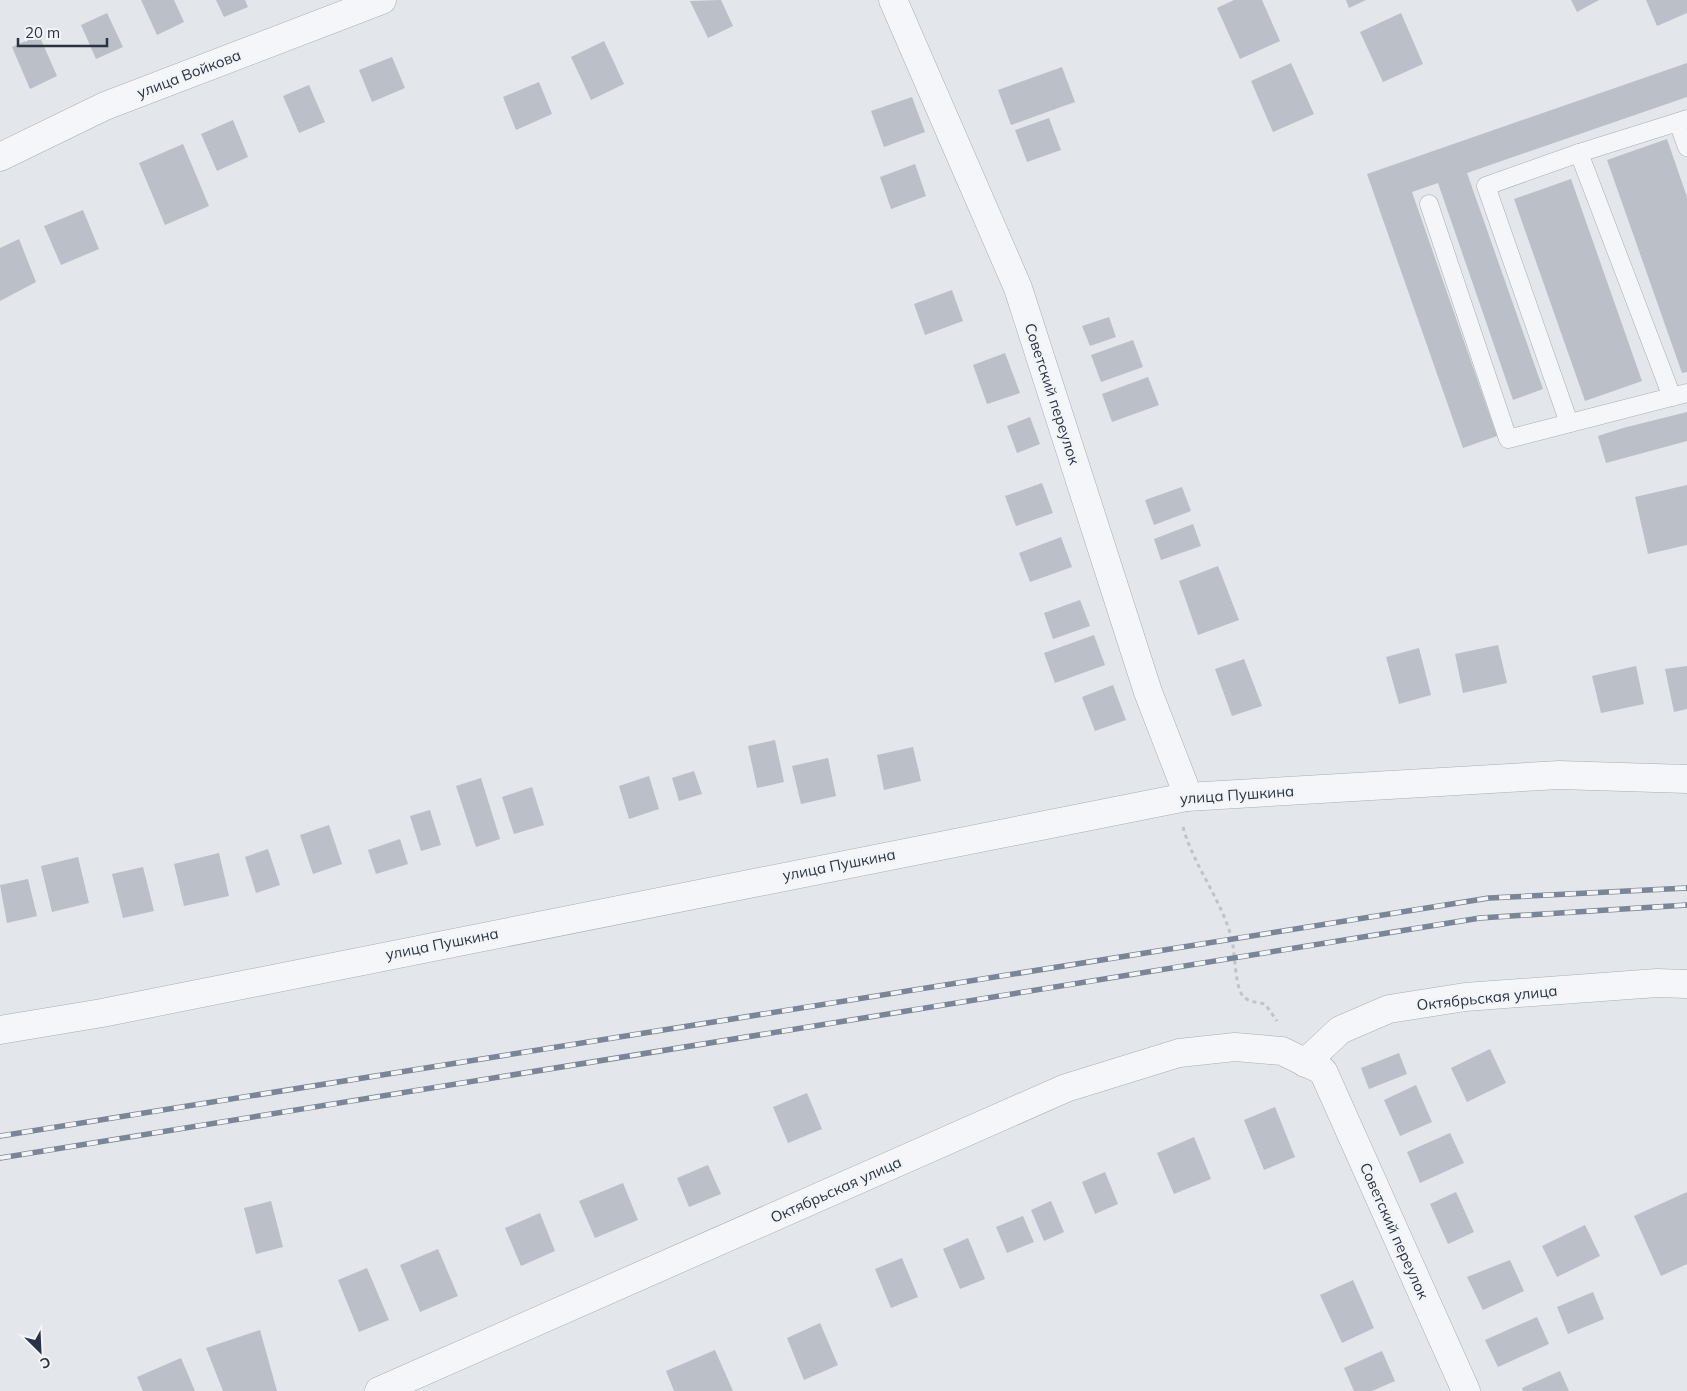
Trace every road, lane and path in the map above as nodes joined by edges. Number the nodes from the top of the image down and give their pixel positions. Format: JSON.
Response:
{"nodes":[{"id":1,"x":382,"y":0,"type":"edge"},
{"id":2,"x":893,"y":0,"type":"edge"},
{"id":3,"x":1682,"y":121,"type":"edge"},
{"id":4,"x":1687,"y":146,"type":"edge"},
{"id":5,"x":1579,"y":154,"type":"junction"},
{"id":6,"x":0,"y":157,"type":"edge"},
{"id":7,"x":1429,"y":204,"type":"dead end"},
{"id":8,"x":1680,"y":395,"type":"edge"},
{"id":9,"x":1569,"y":423,"type":"junction"},
{"id":10,"x":1687,"y":779,"type":"edge"},
{"id":11,"x":1186,"y":797,"type":"junction"},
{"id":12,"x":1687,"y":984,"type":"edge"},
{"id":13,"x":0,"y":1030,"type":"edge"},
{"id":14,"x":1306,"y":1063,"type":"junction"},
{"id":15,"x":379,"y":1391,"type":"edge"},
{"id":16,"x":1466,"y":1391,"type":"edge"}],
"edges":[{"from":1,"to":6,"type":"street","name":"улица Войкова"},
{"from":2,"to":11,"type":"street","name":"Советский переулок"},
{"from":3,"to":4,"type":"lane"},
{"from":3,"to":5,"type":"lane"},
{"from":5,"to":8,"type":"lane"},
{"from":5,"to":9,"type":"lane"},
{"from":7,"to":9,"type":"lane"},
{"from":8,"to":9,"type":"lane"},
{"from":10,"to":11,"type":"street","name":"улица Пушкина"},
{"from":11,"to":13,"type":"street","name":"улица Пушкина"},
{"from":11,"to":14,"type":"path"},
{"from":12,"to":14,"type":"street","name":"Октябрьская улица"},
{"from":14,"to":15,"type":"street","name":"Октябрьская улица"},
{"from":14,"to":16,"type":"street","name":"Советский переулок"}]}
